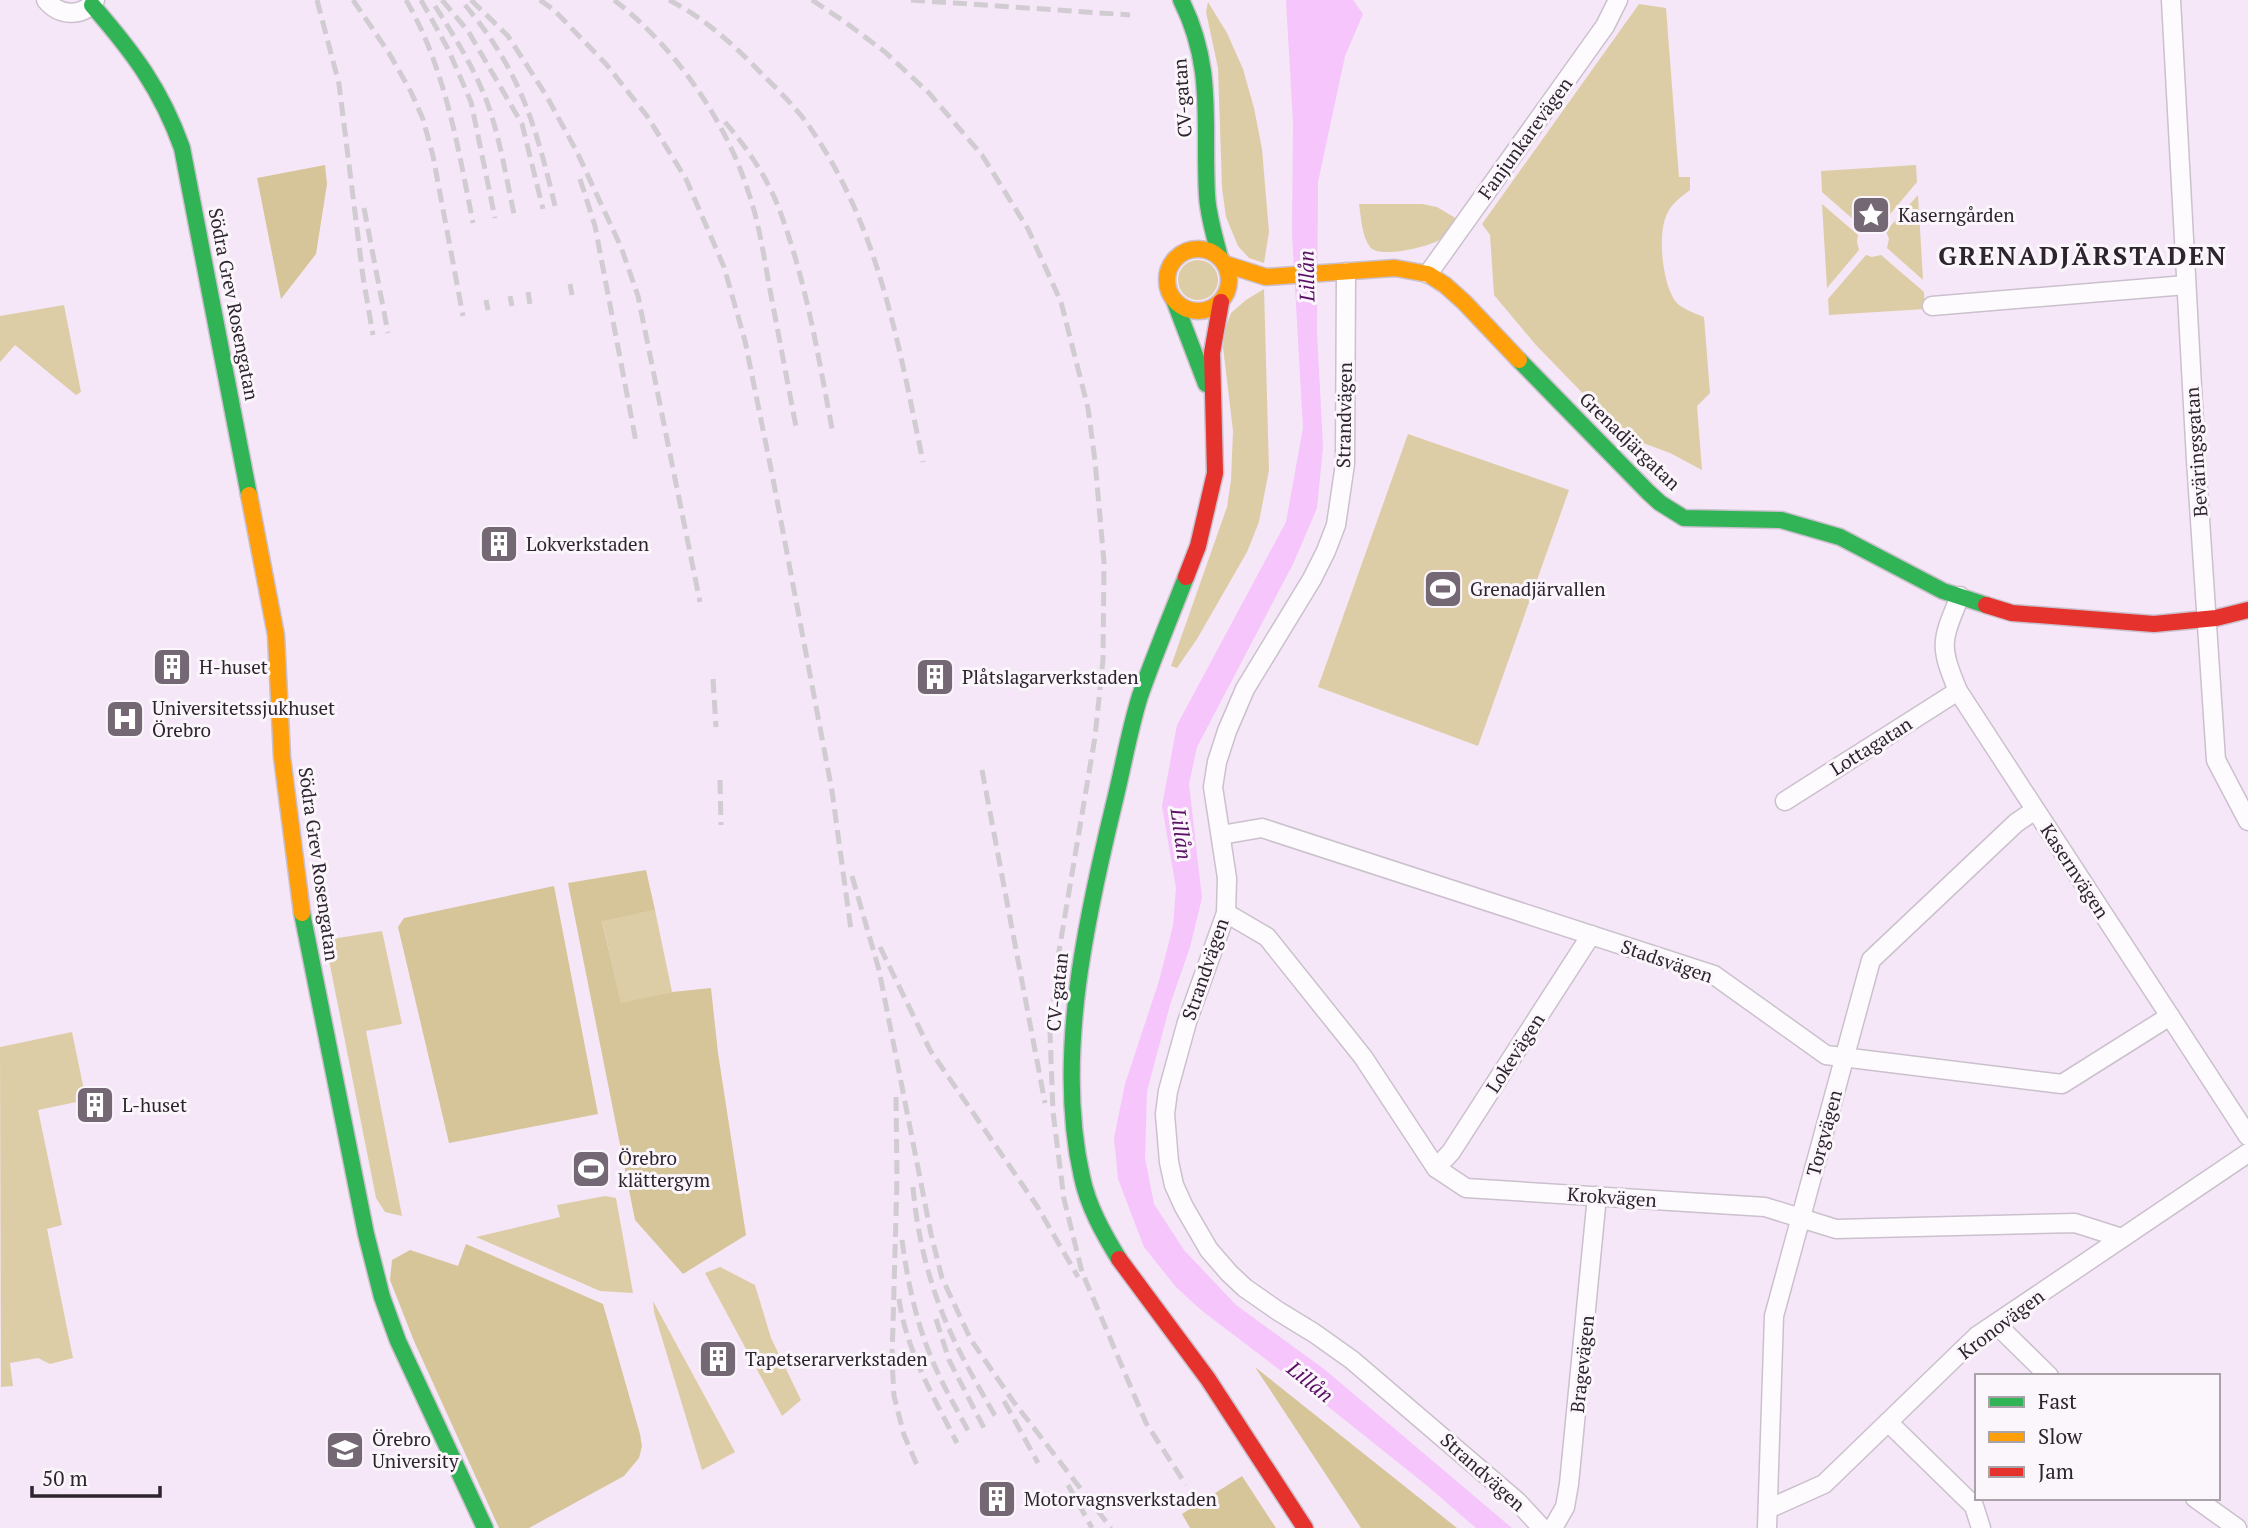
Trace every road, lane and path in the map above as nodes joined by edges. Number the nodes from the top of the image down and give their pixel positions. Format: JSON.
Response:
{"nodes":[{"id":1,"x":46,"y":0,"type":"edge"},
{"id":2,"x":1181,"y":0,"type":"edge"},
{"id":3,"x":1618,"y":0,"type":"edge"},
{"id":4,"x":2171,"y":0,"type":"edge"},
{"id":5,"x":93,"y":2,"type":"edge"},
{"id":6,"x":1207,"y":198,"type":"junction"},
{"id":7,"x":1182,"y":253,"type":"junction"},
{"id":8,"x":1222,"y":261,"type":"junction"},
{"id":9,"x":1346,"y":272,"type":"junction"},
{"id":10,"x":1427,"y":274,"type":"junction"},
{"id":11,"x":1266,"y":277,"type":"junction"},
{"id":12,"x":2186,"y":285,"type":"junction"},
{"id":13,"x":1174,"y":300,"type":"junction"},
{"id":14,"x":1222,"y":300,"type":"junction"},
{"id":15,"x":1932,"y":306,"type":"dead end"},
{"id":16,"x":1214,"y":411,"type":"junction"},
{"id":17,"x":1960,"y":596,"type":"junction"},
{"id":18,"x":2248,"y":610,"type":"edge"},
{"id":19,"x":2207,"y":619,"type":"junction"},
{"id":20,"x":1958,"y":691,"type":"junction"},
{"id":21,"x":1785,"y":801,"type":"dead end"},
{"id":22,"x":2035,"y":810,"type":"junction"},
{"id":23,"x":2248,"y":821,"type":"edge"},
{"id":24,"x":1221,"y":835,"type":"junction"},
{"id":25,"x":1226,"y":914,"type":"junction"},
{"id":26,"x":1591,"y":935,"type":"junction"},
{"id":27,"x":2170,"y":1016,"type":"junction"},
{"id":28,"x":1844,"y":1057,"type":"junction"},
{"id":29,"x":2248,"y":1136,"type":"edge"},
{"id":30,"x":2248,"y":1153,"type":"edge"},
{"id":31,"x":1436,"y":1168,"type":"junction"},
{"id":32,"x":1597,"y":1196,"type":"junction"},
{"id":33,"x":1801,"y":1218,"type":"junction"},
{"id":34,"x":2122,"y":1238,"type":"junction"},
{"id":35,"x":1996,"y":1324,"type":"junction"},
{"id":36,"x":2047,"y":1374,"type":"edge"},
{"id":37,"x":1888,"y":1422,"type":"junction"},
{"id":38,"x":2198,"y":1500,"type":"edge"},
{"id":39,"x":1768,"y":1509,"type":"junction"},
{"id":40,"x":485,"y":1528,"type":"edge"},
{"id":41,"x":1305,"y":1528,"type":"edge"},
{"id":42,"x":1542,"y":1528,"type":"edge"},
{"id":43,"x":1553,"y":1528,"type":"edge"},
{"id":44,"x":1768,"y":1528,"type":"edge"},
{"id":45,"x":1981,"y":1528,"type":"edge"},
{"id":46,"x":2237,"y":1528,"type":"edge"}],
"edges":[{"from":1,"to":5,"type":"street"},
{"from":2,"to":6,"type":"street","name":"CV-gatan"},
{"from":3,"to":10,"type":"street","name":"Fanjunkarevägen"},
{"from":4,"to":12,"type":"street","name":"Beväringsgatan"},
{"from":5,"to":40,"type":"street","name":"Södra Grev Rosengatan"},
{"from":6,"to":7,"type":"street","name":"CV-gatan"},
{"from":6,"to":8,"type":"street","name":"CV-gatan"},
{"from":7,"to":8,"type":"street"},
{"from":7,"to":13,"type":"street"},
{"from":8,"to":11,"type":"street","name":"Grenadjärgatan"},
{"from":8,"to":14,"type":"street"},
{"from":9,"to":10,"type":"street","name":"Grenadjärgatan"},
{"from":9,"to":11,"type":"street","name":"Grenadjärgatan"},
{"from":9,"to":24,"type":"street","name":"Strandvägen"},
{"from":10,"to":17,"type":"street","name":"Grenadjärgatan"},
{"from":11,"to":14,"type":"street","name":"Grenadjärgatan"},
{"from":12,"to":15,"type":"street"},
{"from":12,"to":19,"type":"street","name":"Beväringsgatan"},
{"from":13,"to":14,"type":"street"},
{"from":13,"to":16,"type":"street","name":"CV-gatan"},
{"from":14,"to":16,"type":"street","name":"CV-gatan"},
{"from":16,"to":41,"type":"street","name":"CV-gatan"},
{"from":17,"to":19,"type":"street","name":"Grenadjärgatan"},
{"from":17,"to":20,"type":"street","name":"Kasernvägen"},
{"from":18,"to":19,"type":"street","name":"Grenadjärgatan"},
{"from":19,"to":23,"type":"street","name":"Beväringsgatan"},
{"from":20,"to":21,"type":"street","name":"Lottagatan"},
{"from":20,"to":22,"type":"street","name":"Kasernvägen"},
{"from":22,"to":27,"type":"street","name":"Kasernvägen"},
{"from":22,"to":28,"type":"street","name":"Torgvägen"},
{"from":24,"to":25,"type":"street","name":"Strandvägen"},
{"from":24,"to":26,"type":"street","name":"Stadsvägen"},
{"from":25,"to":31,"type":"street","name":"Krokvägen"},
{"from":25,"to":42,"type":"street","name":"Strandvägen"},
{"from":26,"to":28,"type":"street","name":"Stadsvägen"},
{"from":26,"to":31,"type":"street","name":"Lokevägen"},
{"from":27,"to":28,"type":"street","name":"Stadsvägen"},
{"from":27,"to":29,"type":"street","name":"Kasernvägen"},
{"from":28,"to":33,"type":"street","name":"Torgvägen"},
{"from":30,"to":34,"type":"street","name":"Kronovägen"},
{"from":31,"to":32,"type":"street","name":"Krokvägen"},
{"from":32,"to":33,"type":"street","name":"Krokvägen"},
{"from":32,"to":43,"type":"street","name":"Bragevägen"},
{"from":33,"to":34,"type":"street","name":"Krokvägen"},
{"from":33,"to":39,"type":"street","name":"Torgvägen"},
{"from":34,"to":35,"type":"street","name":"Kronovägen"},
{"from":35,"to":36,"type":"street"},
{"from":35,"to":37,"type":"street","name":"Kronovägen"},
{"from":37,"to":39,"type":"street","name":"Kronovägen"},
{"from":37,"to":45,"type":"street"},
{"from":38,"to":46,"type":"street"},
{"from":39,"to":44,"type":"street","name":"Torgvägen"}]}
